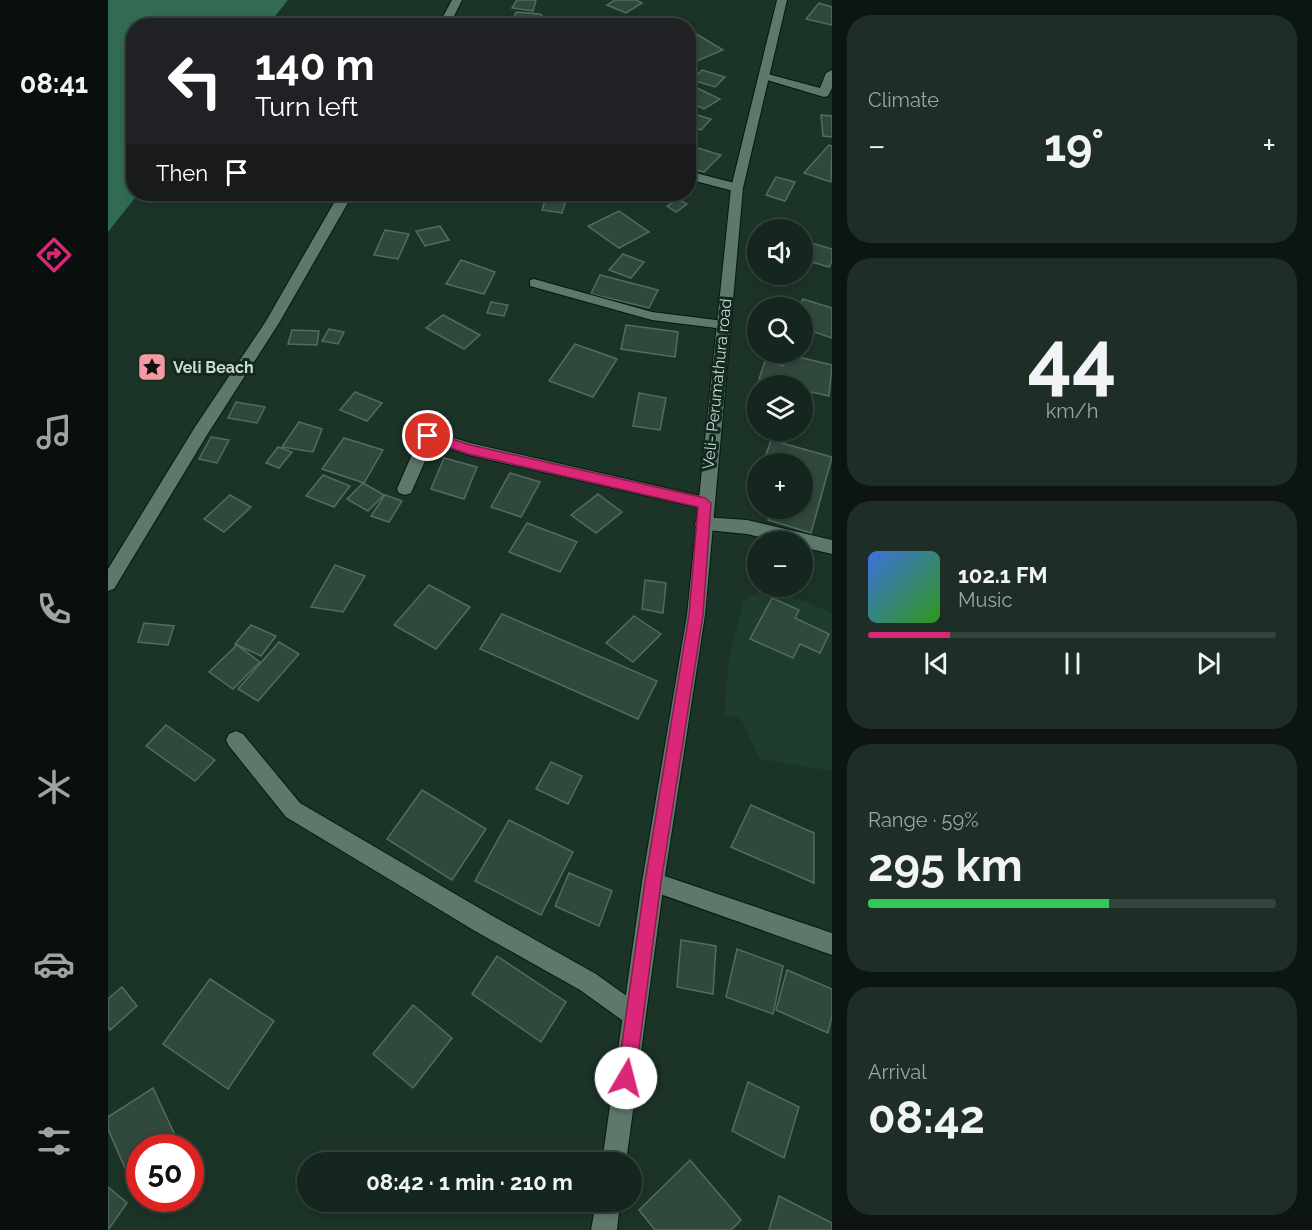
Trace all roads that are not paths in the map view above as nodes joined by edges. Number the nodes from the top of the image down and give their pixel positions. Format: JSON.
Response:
{"nodes":[{"id":1,"x":457,"y":0,"type":"edge"},
{"id":2,"x":782,"y":0,"type":"edge"},
{"id":3,"x":447,"y":18,"type":"edge"},
{"id":4,"x":832,"y":73,"type":"edge"},
{"id":5,"x":764,"y":76,"type":"junction"},
{"id":6,"x":696,"y":177,"type":"edge"},
{"id":7,"x":736,"y":188,"type":"junction"},
{"id":8,"x":342,"y":201,"type":"edge"},
{"id":9,"x":534,"y":283,"type":"dead end"},
{"id":10,"x":724,"y":325,"type":"junction"},
{"id":11,"x":405,"y":489,"type":"dead end"},
{"id":12,"x":705,"y":503,"type":"junction"},
{"id":13,"x":704,"y":524,"type":"junction"},
{"id":14,"x":832,"y":547,"type":"edge"},
{"id":15,"x":108,"y":584,"type":"edge"},
{"id":16,"x":236,"y":740,"type":"dead end"},
{"id":17,"x":653,"y":882,"type":"junction"},
{"id":18,"x":832,"y":944,"type":"edge"},
{"id":19,"x":634,"y":1015,"type":"junction"},
{"id":20,"x":615,"y":1152,"type":"edge"},
{"id":21,"x":607,"y":1212,"type":"edge"},
{"id":22,"x":604,"y":1230,"type":"edge"}],
"edges":[{"from":1,"to":3,"type":"street"},
{"from":2,"to":5,"type":"street","name":"Veli- Perumathura road"},
{"from":4,"to":5,"type":"street"},
{"from":5,"to":7,"type":"street","name":"Veli- Perumathura road"},
{"from":6,"to":7,"type":"street"},
{"from":7,"to":10,"type":"street","name":"Veli- Perumathura road"},
{"from":8,"to":15,"type":"street"},
{"from":9,"to":10,"type":"lane"},
{"from":10,"to":12,"type":"street","name":"Veli- Perumathura road"},
{"from":11,"to":12,"type":"street"},
{"from":12,"to":13,"type":"street","name":"Veli- Perumathura road"},
{"from":13,"to":14,"type":"street"},
{"from":13,"to":17,"type":"street","name":"Veli- Perumathura road"},
{"from":16,"to":19,"type":"street"},
{"from":17,"to":18,"type":"street"},
{"from":17,"to":19,"type":"street","name":"Veli- Perumathura road"},
{"from":19,"to":20,"type":"street","name":"Veli- Perumathura road"},
{"from":21,"to":22,"type":"street"}]}
